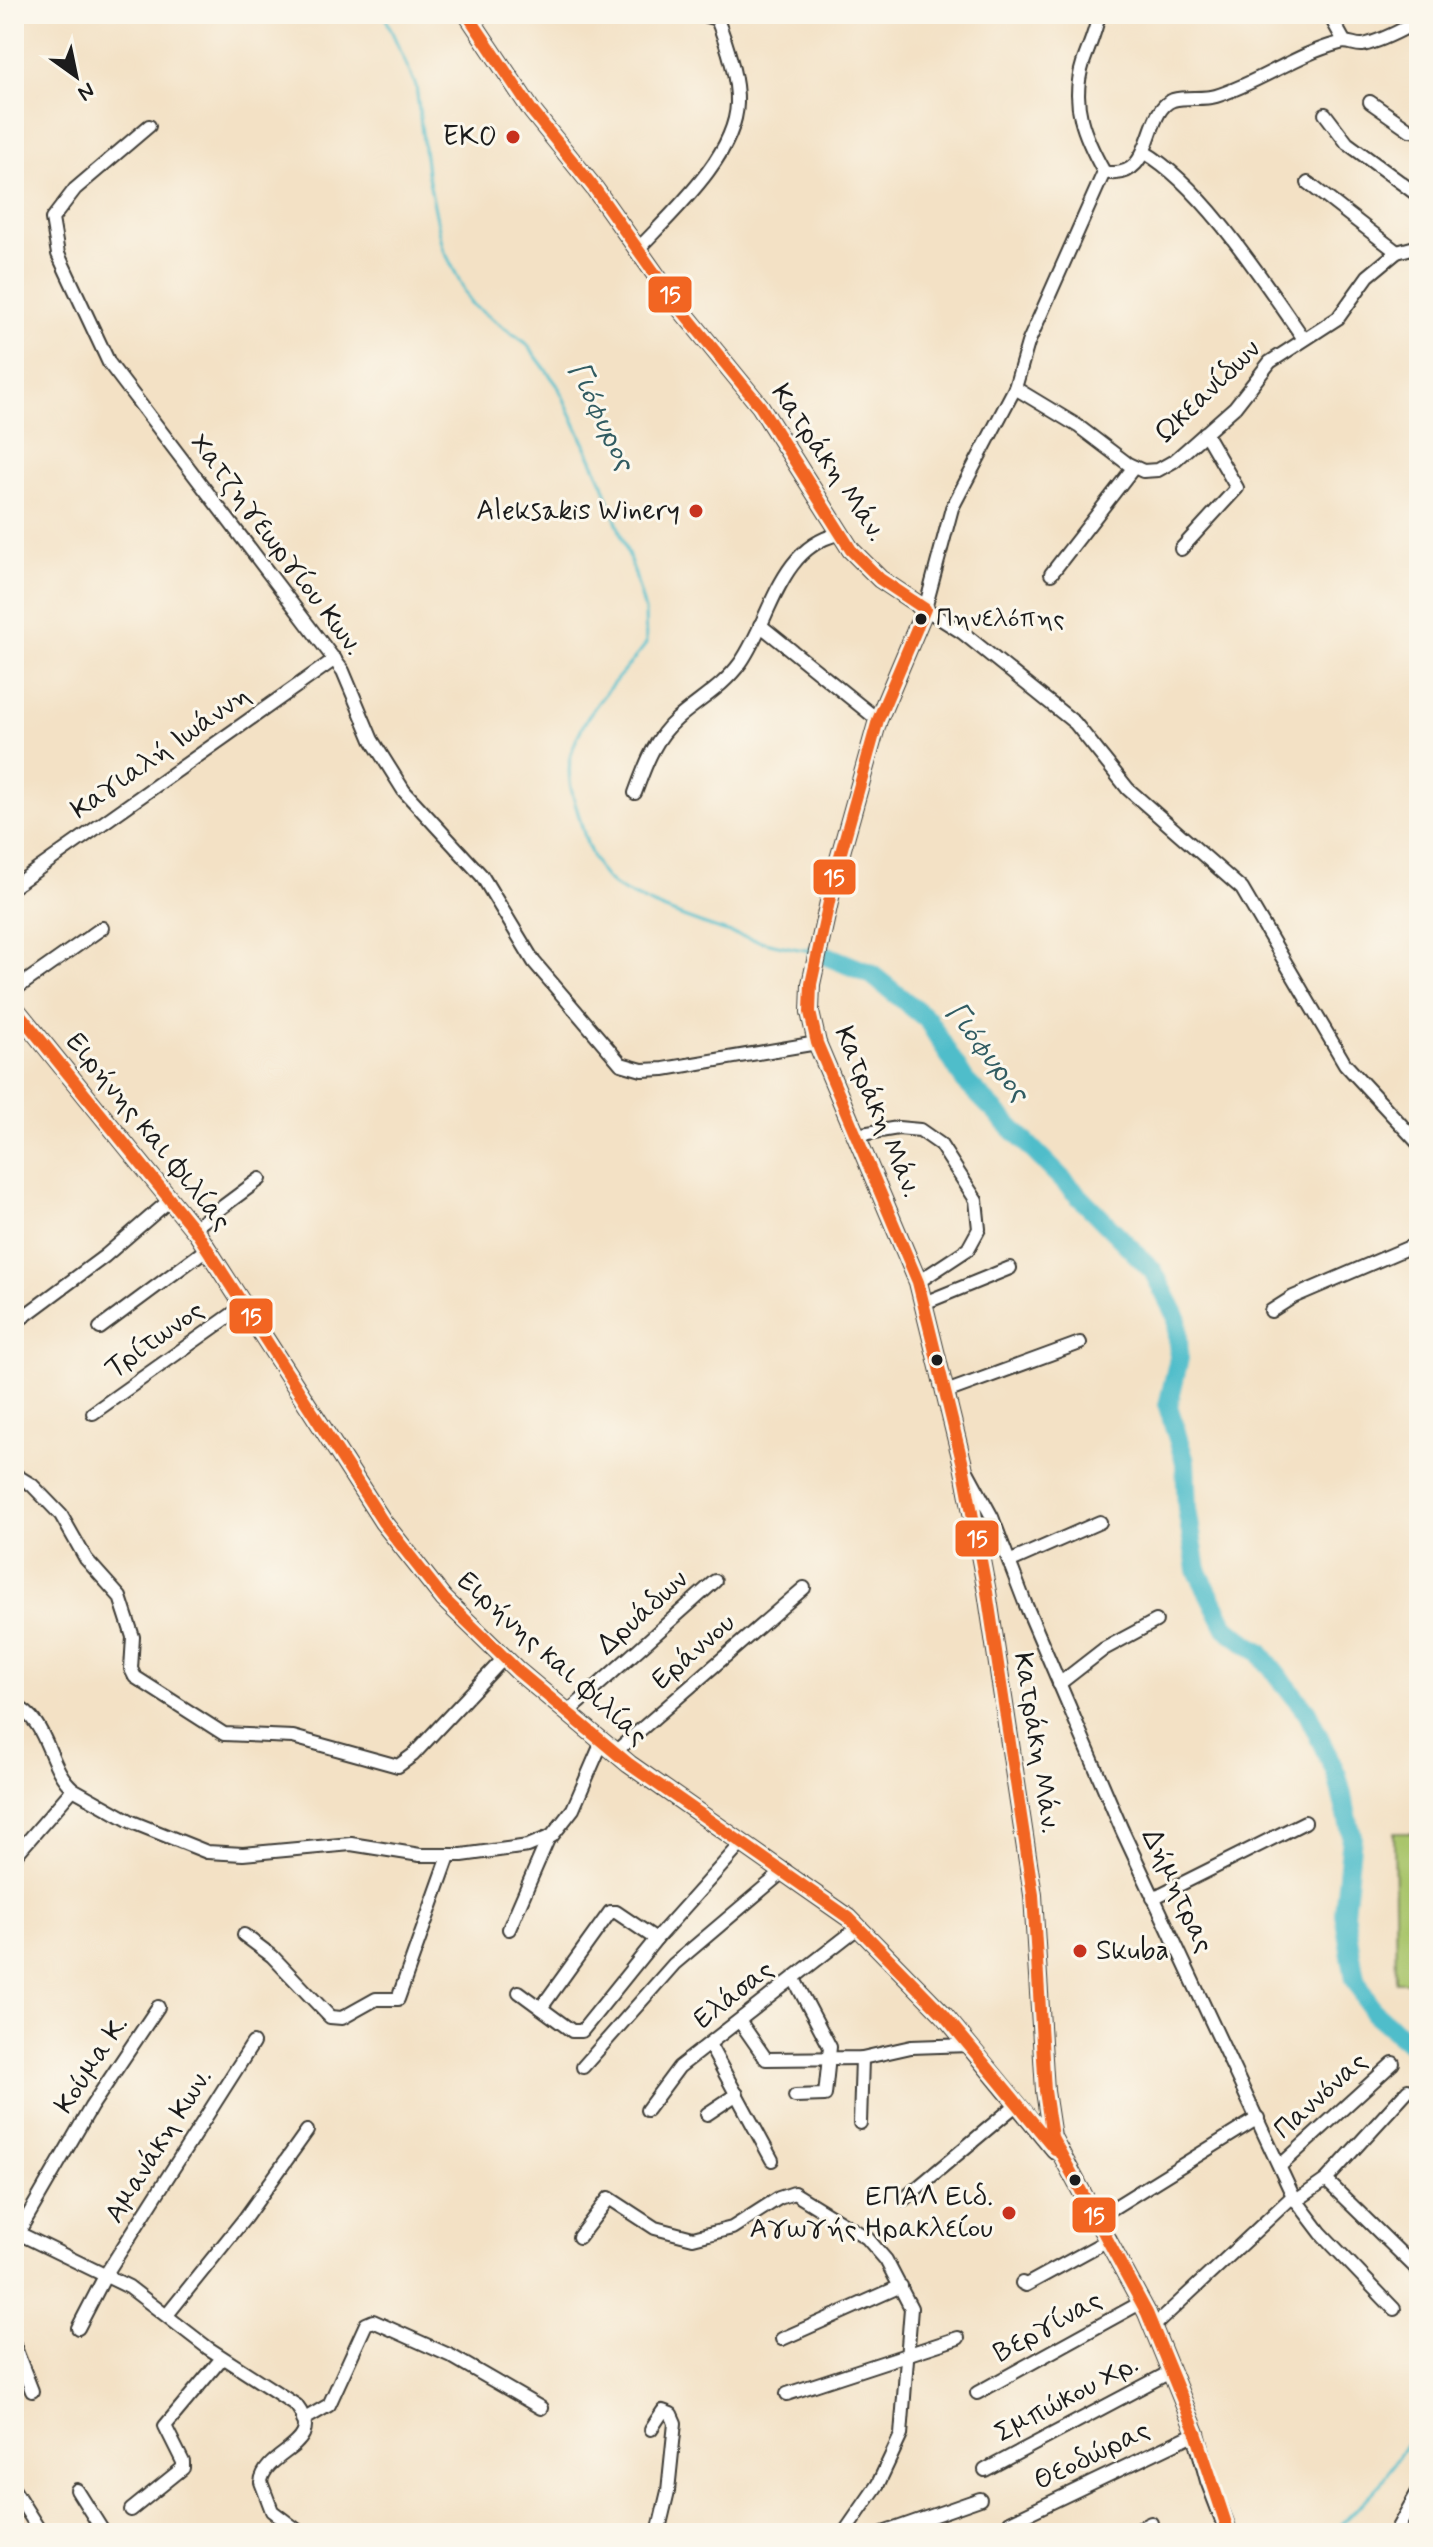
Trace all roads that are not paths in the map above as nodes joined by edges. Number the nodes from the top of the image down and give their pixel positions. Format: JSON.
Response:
{"nodes":[{"id":1,"x":467,"y":14,"type":"edge"},
{"id":2,"x":699,"y":14,"type":"edge"},
{"id":3,"x":1099,"y":14,"type":"edge"},
{"id":4,"x":1329,"y":14,"type":"edge"},
{"id":5,"x":1409,"y":14,"type":"edge"},
{"id":6,"x":716,"y":16,"type":"edge"},
{"id":7,"x":1344,"y":41,"type":"junction"},
{"id":8,"x":1370,"y":102,"type":"dead end"},
{"id":9,"x":1325,"y":114,"type":"dead end"},
{"id":10,"x":149,"y":126,"type":"dead end"},
{"id":11,"x":1419,"y":131,"type":"edge"},
{"id":12,"x":1144,"y":152,"type":"junction"},
{"id":13,"x":1104,"y":172,"type":"junction"},
{"id":14,"x":1308,"y":183,"type":"dead end"},
{"id":15,"x":1419,"y":196,"type":"edge"},
{"id":16,"x":1419,"y":246,"type":"edge"},
{"id":17,"x":639,"y":248,"type":"junction"},
{"id":18,"x":1397,"y":252,"type":"junction"},
{"id":19,"x":1304,"y":339,"type":"junction"},
{"id":20,"x":1015,"y":388,"type":"junction"},
{"id":21,"x":1205,"y":433,"type":"junction"},
{"id":22,"x":1134,"y":467,"type":"junction"},
{"id":23,"x":839,"y":534,"type":"junction"},
{"id":24,"x":1181,"y":549,"type":"dead end"},
{"id":25,"x":1051,"y":574,"type":"dead end"},
{"id":26,"x":925,"y":609,"type":"junction"},
{"id":27,"x":760,"y":625,"type":"junction"},
{"id":28,"x":335,"y":659,"type":"junction"},
{"id":29,"x":878,"y":720,"type":"junction"},
{"id":30,"x":635,"y":793,"type":"dead end"},
{"id":31,"x":14,"y":886,"type":"edge"},
{"id":32,"x":102,"y":928,"type":"dead end"},
{"id":33,"x":14,"y":990,"type":"edge"},
{"id":34,"x":14,"y":1007,"type":"edge"},
{"id":35,"x":817,"y":1043,"type":"junction"},
{"id":36,"x":856,"y":1135,"type":"junction"},
{"id":37,"x":1419,"y":1144,"type":"edge"},
{"id":38,"x":260,"y":1179,"type":"dead end"},
{"id":39,"x":171,"y":1199,"type":"junction"},
{"id":40,"x":194,"y":1228,"type":"junction"},
{"id":41,"x":1419,"y":1243,"type":"edge"},
{"id":42,"x":208,"y":1248,"type":"junction"},
{"id":43,"x":1010,"y":1268,"type":"dead end"},
{"id":44,"x":918,"y":1282,"type":"junction"},
{"id":45,"x":924,"y":1303,"type":"junction"},
{"id":46,"x":245,"y":1305,"type":"junction"},
{"id":47,"x":1271,"y":1311,"type":"dead end"},
{"id":48,"x":23,"y":1317,"type":"dead end"},
{"id":49,"x":100,"y":1328,"type":"dead end"},
{"id":50,"x":1080,"y":1343,"type":"dead end"},
{"id":51,"x":946,"y":1392,"type":"junction"},
{"id":52,"x":93,"y":1413,"type":"dead end"},
{"id":53,"x":963,"y":1465,"type":"junction"},
{"id":54,"x":14,"y":1474,"type":"edge"},
{"id":55,"x":1100,"y":1522,"type":"dead end"},
{"id":56,"x":1011,"y":1561,"type":"junction"},
{"id":57,"x":715,"y":1581,"type":"dead end"},
{"id":58,"x":804,"y":1588,"type":"dead end"},
{"id":59,"x":1156,"y":1621,"type":"dead end"},
{"id":60,"x":504,"y":1658,"type":"junction"},
{"id":61,"x":1059,"y":1684,"type":"junction"},
{"id":62,"x":14,"y":1705,"type":"edge"},
{"id":63,"x":567,"y":1713,"type":"junction"},
{"id":64,"x":608,"y":1747,"type":"junction"},
{"id":65,"x":73,"y":1789,"type":"junction"},
{"id":66,"x":1305,"y":1822,"type":"dead end"},
{"id":67,"x":548,"y":1839,"type":"junction"},
{"id":68,"x":743,"y":1842,"type":"junction"},
{"id":69,"x":449,"y":1856,"type":"junction"},
{"id":70,"x":14,"y":1857,"type":"edge"},
{"id":71,"x":785,"y":1870,"type":"junction"},
{"id":72,"x":1153,"y":1898,"type":"junction"},
{"id":73,"x":859,"y":1927,"type":"junction"},
{"id":74,"x":509,"y":1929,"type":"dead end"},
{"id":75,"x":244,"y":1935,"type":"dead end"},
{"id":76,"x":656,"y":1939,"type":"junction"},
{"id":77,"x":794,"y":1979,"type":"junction"},
{"id":78,"x":519,"y":1992,"type":"dead end"},
{"id":79,"x":158,"y":2007,"type":"dead end"},
{"id":80,"x":541,"y":2008,"type":"junction"},
{"id":81,"x":741,"y":2023,"type":"junction"},
{"id":82,"x":253,"y":2043,"type":"dead end"},
{"id":83,"x":709,"y":2044,"type":"junction"},
{"id":84,"x":969,"y":2045,"type":"junction"},
{"id":85,"x":862,"y":2058,"type":"junction"},
{"id":86,"x":832,"y":2059,"type":"junction"},
{"id":87,"x":1393,"y":2063,"type":"dead end"},
{"id":88,"x":583,"y":2067,"type":"dead end"},
{"id":89,"x":1408,"y":2090,"type":"dead end"},
{"id":90,"x":737,"y":2094,"type":"junction"},
{"id":91,"x":795,"y":2096,"type":"dead end"},
{"id":92,"x":1016,"y":2105,"type":"junction"},
{"id":93,"x":647,"y":2110,"type":"dead end"},
{"id":94,"x":707,"y":2114,"type":"dead end"},
{"id":95,"x":1258,"y":2118,"type":"junction"},
{"id":96,"x":860,"y":2123,"type":"dead end"},
{"id":97,"x":307,"y":2131,"type":"dead end"},
{"id":98,"x":1056,"y":2151,"type":"junction"},
{"id":99,"x":772,"y":2160,"type":"dead end"},
{"id":100,"x":1281,"y":2165,"type":"junction"},
{"id":101,"x":1326,"y":2180,"type":"junction"},
{"id":102,"x":1295,"y":2198,"type":"junction"},
{"id":103,"x":904,"y":2199,"type":"dead end"},
{"id":104,"x":1097,"y":2218,"type":"junction"},
{"id":105,"x":16,"y":2232,"type":"edge"},
{"id":106,"x":579,"y":2237,"type":"dead end"},
{"id":107,"x":1110,"y":2239,"type":"junction"},
{"id":108,"x":1419,"y":2271,"type":"edge"},
{"id":109,"x":106,"y":2274,"type":"junction"},
{"id":110,"x":1022,"y":2283,"type":"dead end"},
{"id":111,"x":901,"y":2286,"type":"junction"},
{"id":112,"x":1142,"y":2302,"type":"junction"},
{"id":113,"x":1394,"y":2309,"type":"dead end"},
{"id":114,"x":167,"y":2315,"type":"junction"},
{"id":115,"x":1153,"y":2327,"type":"junction"},
{"id":116,"x":78,"y":2328,"type":"dead end"},
{"id":117,"x":958,"y":2338,"type":"dead end"},
{"id":118,"x":782,"y":2339,"type":"dead end"},
{"id":119,"x":14,"y":2345,"type":"edge"},
{"id":120,"x":909,"y":2352,"type":"junction"},
{"id":121,"x":222,"y":2358,"type":"junction"},
{"id":122,"x":1172,"y":2371,"type":"junction"},
{"id":123,"x":32,"y":2391,"type":"dead end"},
{"id":124,"x":977,"y":2393,"type":"dead end"},
{"id":125,"x":787,"y":2394,"type":"dead end"},
{"id":126,"x":541,"y":2408,"type":"dead end"},
{"id":127,"x":303,"y":2420,"type":"junction"},
{"id":128,"x":651,"y":2429,"type":"dead end"},
{"id":129,"x":1196,"y":2433,"type":"junction"},
{"id":130,"x":985,"y":2470,"type":"dead end"},
{"id":131,"x":14,"y":2490,"type":"edge"},
{"id":132,"x":77,"y":2490,"type":"dead end"},
{"id":133,"x":1419,"y":2490,"type":"edge"},
{"id":134,"x":980,"y":2499,"type":"dead end"},
{"id":135,"x":131,"y":2510,"type":"dead end"},
{"id":136,"x":1010,"y":2522,"type":"dead end"},
{"id":137,"x":1151,"y":2523,"type":"dead end"},
{"id":138,"x":41,"y":2533,"type":"edge"},
{"id":139,"x":104,"y":2533,"type":"edge"},
{"id":140,"x":301,"y":2533,"type":"edge"},
{"id":141,"x":658,"y":2533,"type":"edge"},
{"id":142,"x":844,"y":2533,"type":"edge"},
{"id":143,"x":883,"y":2533,"type":"edge"},
{"id":144,"x":1130,"y":2533,"type":"edge"},
{"id":145,"x":1229,"y":2533,"type":"edge"},
{"id":146,"x":1395,"y":2533,"type":"edge"}],
"edges":[{"from":1,"to":17,"type":"street","name":"Κατράκη Μάν."},
{"from":2,"to":6,"type":"street"},
{"from":3,"to":13,"type":"street"},
{"from":4,"to":7,"type":"street"},
{"from":5,"to":7,"type":"street"},
{"from":6,"to":17,"type":"street"},
{"from":7,"to":12,"type":"street"},
{"from":8,"to":11,"type":"street"},
{"from":9,"to":15,"type":"street"},
{"from":10,"to":28,"type":"street","name":"Χατζηγεωργίου Κων."},
{"from":12,"to":13,"type":"street"},
{"from":12,"to":19,"type":"street"},
{"from":13,"to":20,"type":"street"},
{"from":14,"to":18,"type":"street"},
{"from":16,"to":18,"type":"street","name":"Ωκεανίδων"},
{"from":17,"to":23,"type":"street","name":"Κατράκη Μάν."},
{"from":18,"to":19,"type":"street","name":"Ωκεανίδων"},
{"from":19,"to":21,"type":"street","name":"Ωκεανίδων"},
{"from":20,"to":22,"type":"street","name":"Ωκεανίδων"},
{"from":20,"to":26,"type":"street"},
{"from":21,"to":22,"type":"street","name":"Ωκεανίδων"},
{"from":21,"to":24,"type":"street"},
{"from":22,"to":25,"type":"street"},
{"from":23,"to":26,"type":"street","name":"Κατράκη Μάν."},
{"from":23,"to":27,"type":"street"},
{"from":26,"to":29,"type":"street","name":"Κατράκη Μάν."},
{"from":26,"to":37,"type":"street"},
{"from":27,"to":29,"type":"street"},
{"from":27,"to":30,"type":"street"},
{"from":28,"to":31,"type":"street","name":"Καγιαλή Ιωάννη"},
{"from":28,"to":35,"type":"street","name":"Χατζηγεωργίου Κων."},
{"from":29,"to":35,"type":"street","name":"Κατράκη Μάν."},
{"from":32,"to":33,"type":"street"},
{"from":34,"to":39,"type":"street","name":"Ειρήνης και Φιλίας"},
{"from":35,"to":36,"type":"street","name":"Κατράκη Μάν."},
{"from":36,"to":44,"type":"street","name":"Κατράκη Μάν."},
{"from":36,"to":44,"type":"street"},
{"from":38,"to":40,"type":"street"},
{"from":39,"to":40,"type":"street","name":"Ειρήνης και Φιλίας"},
{"from":39,"to":48,"type":"street"},
{"from":40,"to":42,"type":"street","name":"Ειρήνης και Φιλίας"},
{"from":41,"to":47,"type":"street"},
{"from":42,"to":46,"type":"street","name":"Ειρήνης και Φιλίας"},
{"from":42,"to":49,"type":"street"},
{"from":43,"to":45,"type":"street"},
{"from":44,"to":45,"type":"street","name":"Κατράκη Μάν."},
{"from":45,"to":51,"type":"street","name":"Κατράκη Μάν."},
{"from":46,"to":52,"type":"street","name":"Τρίτωνος"},
{"from":46,"to":60,"type":"street","name":"Ειρήνης και Φιλίας"},
{"from":50,"to":51,"type":"street"},
{"from":51,"to":53,"type":"street","name":"Κατράκη Μάν."},
{"from":53,"to":56,"type":"street","name":"Δήμητρας"},
{"from":53,"to":98,"type":"street","name":"Κατράκη Μάν."},
{"from":54,"to":60,"type":"street"},
{"from":55,"to":56,"type":"street"},
{"from":56,"to":61,"type":"street","name":"Δήμητρας"},
{"from":57,"to":63,"type":"street","name":"Δρυάδων"},
{"from":58,"to":64,"type":"street","name":"Εράννου"},
{"from":59,"to":61,"type":"street"},
{"from":60,"to":63,"type":"street","name":"Ειρήνης και Φιλίας"},
{"from":61,"to":72,"type":"street","name":"Δήμητρας"},
{"from":62,"to":65,"type":"street"},
{"from":63,"to":64,"type":"street","name":"Ειρήνης και Φιλίας"},
{"from":64,"to":67,"type":"street"},
{"from":64,"to":68,"type":"street","name":"Ειρήνης και Φιλίας"},
{"from":65,"to":69,"type":"street"},
{"from":65,"to":70,"type":"street"},
{"from":66,"to":72,"type":"street"},
{"from":67,"to":69,"type":"street"},
{"from":67,"to":74,"type":"street"},
{"from":68,"to":71,"type":"street","name":"Ειρήνης και Φιλίας"},
{"from":68,"to":76,"type":"street"},
{"from":69,"to":75,"type":"street"},
{"from":71,"to":73,"type":"street","name":"Ειρήνης και Φιλίας"},
{"from":71,"to":88,"type":"street"},
{"from":72,"to":95,"type":"street","name":"Δήμητρας"},
{"from":73,"to":77,"type":"street","name":"Ελάσας"},
{"from":73,"to":84,"type":"street","name":"Ειρήνης και Φιλίας"},
{"from":76,"to":80,"type":"street"},
{"from":76,"to":80,"type":"street"},
{"from":77,"to":81,"type":"street","name":"Ελάσας"},
{"from":77,"to":86,"type":"street"},
{"from":78,"to":80,"type":"street"},
{"from":79,"to":105,"type":"street","name":"Κούμα Κ."},
{"from":81,"to":83,"type":"street","name":"Ελάσας"},
{"from":81,"to":86,"type":"street"},
{"from":82,"to":109,"type":"street","name":"Αμανάκη Κων."},
{"from":83,"to":90,"type":"street"},
{"from":83,"to":93,"type":"street","name":"Ελάσας"},
{"from":84,"to":85,"type":"street"},
{"from":84,"to":92,"type":"street","name":"Ειρήνης και Φιλίας"},
{"from":85,"to":86,"type":"street"},
{"from":85,"to":96,"type":"street"},
{"from":86,"to":91,"type":"street"},
{"from":87,"to":100,"type":"street","name":"Παννόνας"},
{"from":89,"to":101,"type":"street"},
{"from":90,"to":94,"type":"street"},
{"from":90,"to":99,"type":"street"},
{"from":92,"to":98,"type":"street","name":"Ειρήνης και Φιλίας"},
{"from":92,"to":103,"type":"street"},
{"from":95,"to":100,"type":"street","name":"Δήμητρας"},
{"from":95,"to":104,"type":"street"},
{"from":97,"to":114,"type":"street"},
{"from":98,"to":104,"type":"street"},
{"from":100,"to":102,"type":"street","name":"Δήμητρας"},
{"from":101,"to":102,"type":"street"},
{"from":101,"to":108,"type":"street"},
{"from":102,"to":113,"type":"street","name":"Δήμητρας"},
{"from":102,"to":115,"type":"street"},
{"from":104,"to":107,"type":"street"},
{"from":105,"to":109,"type":"street"},
{"from":106,"to":111,"type":"street"},
{"from":107,"to":110,"type":"street"},
{"from":107,"to":112,"type":"street"},
{"from":109,"to":114,"type":"street"},
{"from":109,"to":116,"type":"street","name":"Αμανάκη Κων."},
{"from":111,"to":118,"type":"street"},
{"from":111,"to":120,"type":"street"},
{"from":112,"to":115,"type":"street"},
{"from":112,"to":124,"type":"street","name":"Βεργίνας"},
{"from":114,"to":121,"type":"street"},
{"from":115,"to":122,"type":"street"},
{"from":117,"to":120,"type":"street"},
{"from":119,"to":123,"type":"street"},
{"from":120,"to":125,"type":"street"},
{"from":120,"to":142,"type":"street"},
{"from":121,"to":127,"type":"street"},
{"from":121,"to":135,"type":"street"},
{"from":122,"to":129,"type":"street"},
{"from":122,"to":130,"type":"street","name":"Σμπώκου Χρ."},
{"from":126,"to":127,"type":"street"},
{"from":127,"to":140,"type":"street"},
{"from":128,"to":141,"type":"street"},
{"from":129,"to":136,"type":"street","name":"Θεοδώρας"},
{"from":129,"to":145,"type":"street"},
{"from":131,"to":138,"type":"street"},
{"from":132,"to":139,"type":"street"},
{"from":133,"to":146,"type":"street"},
{"from":134,"to":143,"type":"street"},
{"from":137,"to":144,"type":"street"}]}
